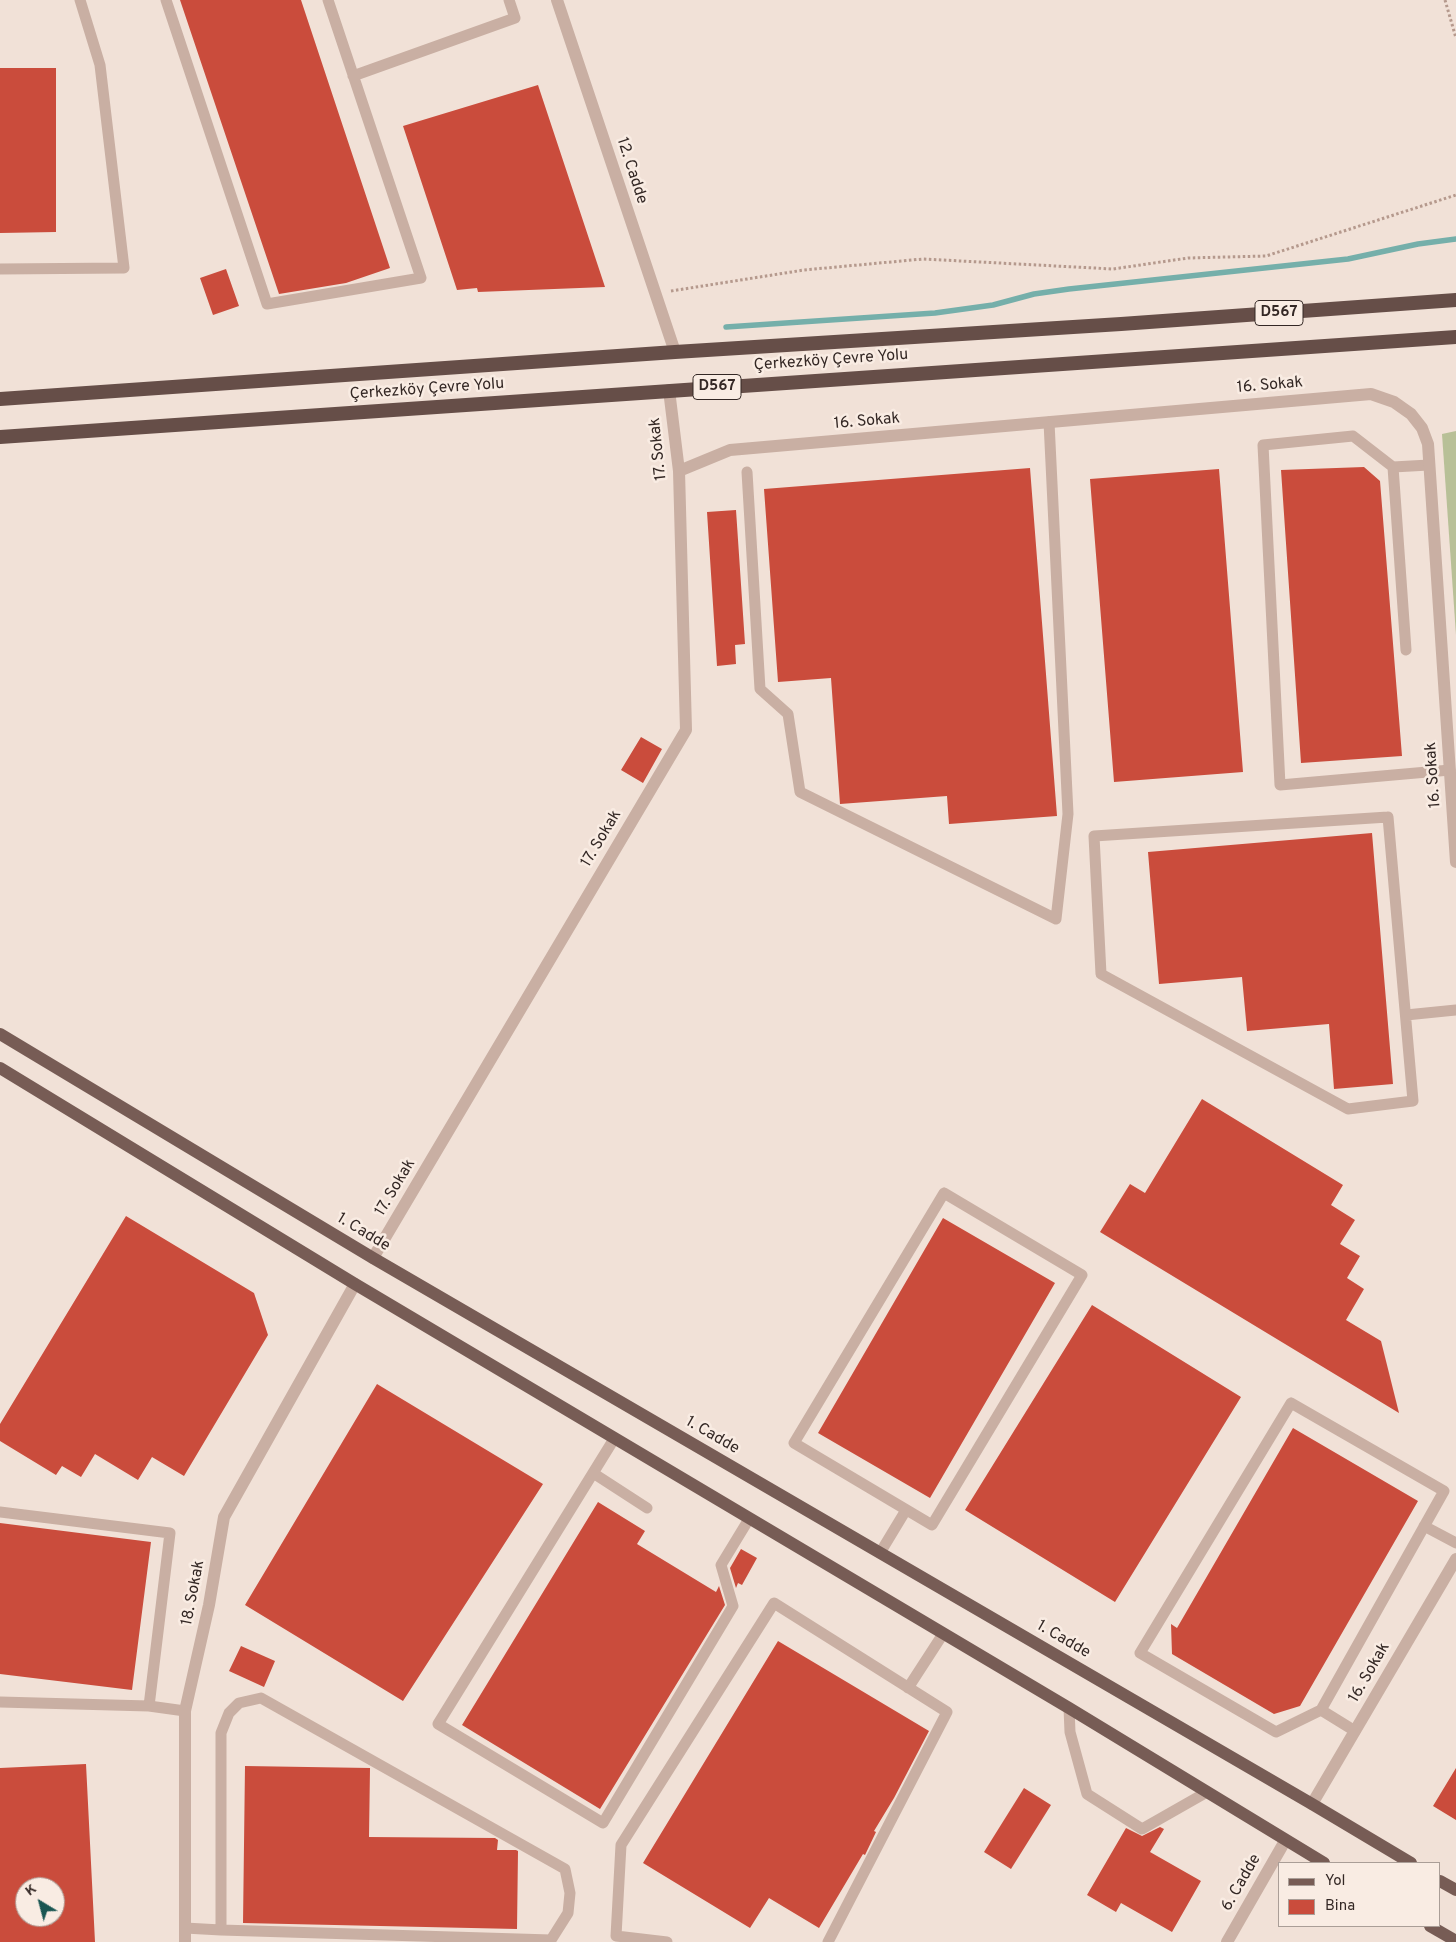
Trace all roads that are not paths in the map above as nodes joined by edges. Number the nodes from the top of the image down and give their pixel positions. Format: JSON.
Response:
{"nodes":[{"id":1,"x":80,"y":0,"type":"edge"},
{"id":2,"x":166,"y":0,"type":"edge"},
{"id":3,"x":328,"y":0,"type":"edge"},
{"id":4,"x":509,"y":0,"type":"edge"},
{"id":5,"x":557,"y":0,"type":"edge"},
{"id":6,"x":353,"y":76,"type":"junction"},
{"id":7,"x":0,"y":270,"type":"edge"},
{"id":8,"x":1456,"y":300,"type":"edge"},
{"id":9,"x":1456,"y":337,"type":"edge"},
{"id":10,"x":675,"y":352,"type":"junction"},
{"id":11,"x":669,"y":390,"type":"junction"},
{"id":12,"x":0,"y":399,"type":"edge"},
{"id":13,"x":1049,"y":422,"type":"junction"},
{"id":14,"x":0,"y":437,"type":"edge"},
{"id":15,"x":1430,"y":465,"type":"junction"},
{"id":16,"x":1393,"y":468,"type":"junction"},
{"id":17,"x":679,"y":470,"type":"junction"},
{"id":18,"x":747,"y":472,"type":"dead end"},
{"id":19,"x":1406,"y":650,"type":"dead end"},
{"id":20,"x":1450,"y":770,"type":"junction"},
{"id":21,"x":1456,"y":862,"type":"edge"},
{"id":22,"x":1456,"y":1010,"type":"edge"},
{"id":23,"x":1406,"y":1015,"type":"junction"},
{"id":24,"x":0,"y":1034,"type":"edge"},
{"id":25,"x":0,"y":1068,"type":"edge"},
{"id":26,"x":373,"y":1258,"type":"junction"},
{"id":27,"x":355,"y":1284,"type":"junction"},
{"id":28,"x":614,"y":1439,"type":"junction"},
{"id":29,"x":593,"y":1473,"type":"junction"},
{"id":30,"x":648,"y":1508,"type":"dead end"},
{"id":31,"x":906,"y":1510,"type":"junction"},
{"id":32,"x":0,"y":1512,"type":"edge"},
{"id":33,"x":749,"y":1519,"type":"junction"},
{"id":34,"x":1424,"y":1526,"type":"junction"},
{"id":35,"x":1456,"y":1544,"type":"edge"},
{"id":36,"x":880,"y":1553,"type":"junction"},
{"id":37,"x":1456,"y":1559,"type":"edge"},
{"id":38,"x":943,"y":1634,"type":"junction"},
{"id":39,"x":908,"y":1688,"type":"junction"},
{"id":40,"x":0,"y":1702,"type":"edge"},
{"id":41,"x":149,"y":1706,"type":"junction"},
{"id":42,"x":1069,"y":1708,"type":"junction"},
{"id":43,"x":1322,"y":1710,"type":"junction"},
{"id":44,"x":185,"y":1711,"type":"junction"},
{"id":45,"x":1355,"y":1731,"type":"junction"},
{"id":46,"x":1207,"y":1792,"type":"junction"},
{"id":47,"x":1312,"y":1804,"type":"junction"},
{"id":48,"x":1285,"y":1841,"type":"junction"},
{"id":49,"x":1322,"y":1862,"type":"edge"},
{"id":50,"x":1409,"y":1862,"type":"edge"},
{"id":51,"x":1441,"y":1881,"type":"edge"},
{"id":52,"x":1456,"y":1890,"type":"edge"},
{"id":53,"x":1432,"y":1927,"type":"edge"},
{"id":54,"x":185,"y":1928,"type":"junction"},
{"id":55,"x":222,"y":1930,"type":"junction"},
{"id":56,"x":1456,"y":1941,"type":"edge"},
{"id":57,"x":185,"y":1942,"type":"edge"},
{"id":58,"x":667,"y":1942,"type":"edge"},
{"id":59,"x":828,"y":1942,"type":"edge"},
{"id":60,"x":1226,"y":1942,"type":"edge"}],
"edges":[{"from":1,"to":7,"type":"lane"},
{"from":2,"to":6,"type":"lane"},
{"from":3,"to":6,"type":"lane"},
{"from":4,"to":6,"type":"lane"},
{"from":5,"to":10,"type":"street","name":"12. Cadde"},
{"from":8,"to":10,"type":"highway","number":"D567"},
{"from":9,"to":11,"type":"highway","name":"Çerkezköy Çevre Yolu","number":"D567"},
{"from":10,"to":12,"type":"highway","number":"D567"},
{"from":11,"to":14,"type":"highway","name":"Çerkezköy Çevre Yolu","number":"D567"},
{"from":11,"to":17,"type":"street","name":"17. Sokak"},
{"from":13,"to":15,"type":"street","name":"16. Sokak"},
{"from":13,"to":17,"type":"street","name":"16. Sokak"},
{"from":13,"to":18,"type":"lane"},
{"from":15,"to":16,"type":"lane"},
{"from":15,"to":20,"type":"street","name":"16. Sokak"},
{"from":16,"to":19,"type":"lane"},
{"from":16,"to":20,"type":"lane"},
{"from":17,"to":26,"type":"street","name":"17. Sokak"},
{"from":20,"to":21,"type":"street","name":"16. Sokak"},
{"from":22,"to":23,"type":"lane"},
{"from":23,"to":23,"type":"lane"},
{"from":24,"to":26,"type":"main road","name":"1. Cadde"},
{"from":25,"to":27,"type":"main road"},
{"from":26,"to":36,"type":"main road","name":"1. Cadde"},
{"from":27,"to":28,"type":"main road"},
{"from":27,"to":44,"type":"street","name":"18. Sokak"},
{"from":28,"to":29,"type":"lane"},
{"from":28,"to":33,"type":"main road"},
{"from":29,"to":30,"type":"lane"},
{"from":29,"to":33,"type":"lane"},
{"from":31,"to":31,"type":"lane"},
{"from":31,"to":36,"type":"lane"},
{"from":32,"to":41,"type":"lane"},
{"from":33,"to":38,"type":"main road"},
{"from":34,"to":35,"type":"lane"},
{"from":34,"to":43,"type":"lane"},
{"from":34,"to":43,"type":"lane"},
{"from":36,"to":47,"type":"main road","name":"1. Cadde"},
{"from":37,"to":45,"type":"street","name":"16. Sokak"},
{"from":38,"to":39,"type":"lane"},
{"from":38,"to":42,"type":"main road"},
{"from":39,"to":58,"type":"lane"},
{"from":39,"to":59,"type":"lane"},
{"from":40,"to":41,"type":"lane"},
{"from":41,"to":44,"type":"lane"},
{"from":42,"to":46,"type":"main road"},
{"from":42,"to":46,"type":"lane"},
{"from":43,"to":45,"type":"lane"},
{"from":44,"to":54,"type":"street","name":"18. Sokak"},
{"from":45,"to":47,"type":"street","name":"16. Sokak"},
{"from":46,"to":48,"type":"main road"},
{"from":47,"to":50,"type":"main road","name":"1. Cadde"},
{"from":48,"to":49,"type":"main road"},
{"from":48,"to":60,"type":"street","name":"6. Cadde"},
{"from":51,"to":52,"type":"main road"},
{"from":53,"to":56,"type":"main road"},
{"from":54,"to":55,"type":"lane"},
{"from":54,"to":57,"type":"street","name":"18. Sokak"},
{"from":55,"to":55,"type":"lane"}]}
